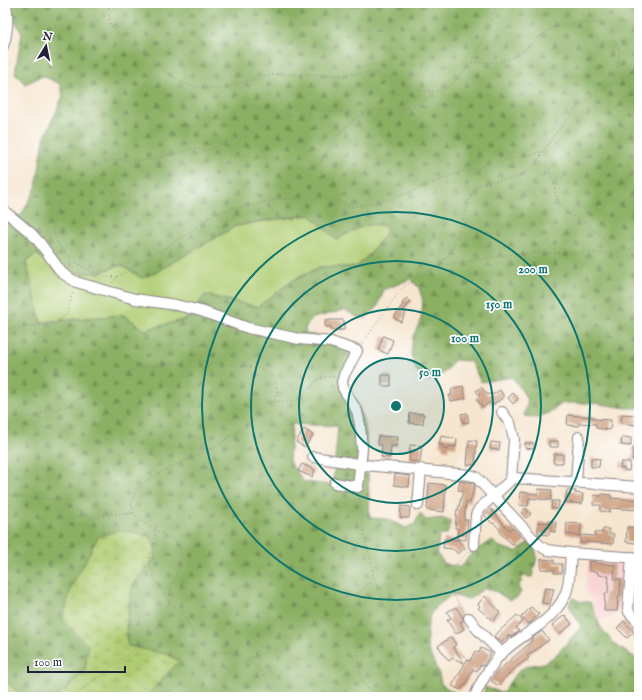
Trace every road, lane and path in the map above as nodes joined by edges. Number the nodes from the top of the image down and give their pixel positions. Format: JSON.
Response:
{"nodes":[{"id":1,"x":6,"y":3,"type":"edge"},
{"id":2,"x":108,"y":3,"type":"edge"},
{"id":3,"x":498,"y":3,"type":"edge"},
{"id":4,"x":583,"y":3,"type":"edge"},
{"id":5,"x":601,"y":23,"type":"junction"},
{"id":6,"x":3,"y":46,"type":"edge"},
{"id":7,"x":471,"y":63,"type":"junction"},
{"id":8,"x":639,"y":69,"type":"edge"},
{"id":9,"x":610,"y":84,"type":"junction"},
{"id":10,"x":433,"y":91,"type":"junction"},
{"id":11,"x":364,"y":113,"type":"junction"},
{"id":12,"x":544,"y":151,"type":"junction"},
{"id":13,"x":538,"y":160,"type":"junction"},
{"id":14,"x":285,"y":199,"type":"junction"},
{"id":15,"x":3,"y":210,"type":"edge"},
{"id":16,"x":639,"y":246,"type":"edge"},
{"id":17,"x":612,"y":252,"type":"junction"},
{"id":18,"x":439,"y":266,"type":"junction"},
{"id":19,"x":117,"y":277,"type":"junction"},
{"id":20,"x":76,"y":282,"type":"junction"},
{"id":21,"x":104,"y":291,"type":"junction"},
{"id":22,"x":3,"y":329,"type":"edge"},
{"id":23,"x":357,"y":351,"type":"junction"},
{"id":24,"x":342,"y":379,"type":"junction"},
{"id":25,"x":274,"y":402,"type":"junction"},
{"id":26,"x":502,"y":412,"type":"dead end"},
{"id":27,"x":3,"y":433,"type":"edge"},
{"id":28,"x":579,"y":437,"type":"dead end"},
{"id":29,"x":313,"y":457,"type":"dead end"},
{"id":30,"x":361,"y":464,"type":"junction"},
{"id":31,"x":421,"y":469,"type":"junction"},
{"id":32,"x":511,"y":480,"type":"junction"},
{"id":33,"x":576,"y":482,"type":"junction"},
{"id":34,"x":335,"y":483,"type":"dead end"},
{"id":35,"x":358,"y":486,"type":"junction"},
{"id":36,"x":639,"y":487,"type":"edge"},
{"id":37,"x":3,"y":495,"type":"edge"},
{"id":38,"x":494,"y":496,"type":"junction"},
{"id":39,"x":418,"y":505,"type":"dead end"},
{"id":40,"x":134,"y":514,"type":"junction"},
{"id":41,"x":155,"y":529,"type":"junction"},
{"id":42,"x":474,"y":545,"type":"joint"},
{"id":43,"x":571,"y":553,"type":"junction"},
{"id":44,"x":635,"y":557,"type":"edge"},
{"id":45,"x":375,"y":581,"type":"junction"},
{"id":46,"x":169,"y":600,"type":"junction"},
{"id":47,"x":294,"y":604,"type":"junction"},
{"id":48,"x":469,"y":618,"type":"joint"},
{"id":49,"x":639,"y":623,"type":"edge"},
{"id":50,"x":501,"y":653,"type":"junction"},
{"id":51,"x":249,"y":660,"type":"junction"},
{"id":52,"x":398,"y":685,"type":"junction"},
{"id":53,"x":74,"y":697,"type":"edge"},
{"id":54,"x":277,"y":697,"type":"edge"},
{"id":55,"x":383,"y":697,"type":"edge"},
{"id":56,"x":398,"y":697,"type":"edge"},
{"id":57,"x":432,"y":697,"type":"edge"},
{"id":58,"x":475,"y":697,"type":"edge"}],
"edges":[{"from":1,"to":6,"type":"street"},
{"from":2,"to":10,"type":"path"},
{"from":3,"to":7,"type":"path"},
{"from":4,"to":5,"type":"path"},
{"from":5,"to":7,"type":"path"},
{"from":5,"to":9,"type":"path"},
{"from":7,"to":10,"type":"path"},
{"from":8,"to":9,"type":"path"},
{"from":9,"to":12,"type":"path"},
{"from":10,"to":11,"type":"path"},
{"from":11,"to":14,"type":"path"},
{"from":11,"to":19,"type":"path"},
{"from":12,"to":13,"type":"path"},
{"from":12,"to":14,"type":"path"},
{"from":13,"to":17,"type":"path"},
{"from":13,"to":18,"type":"path"},
{"from":14,"to":19,"type":"path"},
{"from":15,"to":20,"type":"street"},
{"from":16,"to":17,"type":"path"},
{"from":17,"to":18,"type":"path"},
{"from":18,"to":23,"type":"path"},
{"from":19,"to":21,"type":"path"},
{"from":20,"to":21,"type":"street"},
{"from":20,"to":22,"type":"path"},
{"from":21,"to":23,"type":"street"},
{"from":23,"to":24,"type":"street"},
{"from":24,"to":25,"type":"path"},
{"from":24,"to":30,"type":"street"},
{"from":25,"to":27,"type":"path"},
{"from":25,"to":40,"type":"path"},
{"from":26,"to":32,"type":"street"},
{"from":28,"to":33,"type":"street"},
{"from":29,"to":30,"type":"street"},
{"from":30,"to":31,"type":"street"},
{"from":30,"to":35,"type":"street"},
{"from":31,"to":38,"type":"street"},
{"from":31,"to":39,"type":"street"},
{"from":32,"to":33,"type":"street"},
{"from":32,"to":38,"type":"street"},
{"from":33,"to":36,"type":"street"},
{"from":34,"to":35,"type":"street"},
{"from":35,"to":45,"type":"path"},
{"from":37,"to":40,"type":"path"},
{"from":38,"to":42,"type":"street"},
{"from":38,"to":43,"type":"street"},
{"from":40,"to":41,"type":"path"},
{"from":41,"to":46,"type":"path"},
{"from":41,"to":46,"type":"path"},
{"from":42,"to":48,"type":"path"},
{"from":43,"to":44,"type":"street"},
{"from":43,"to":50,"type":"street"},
{"from":44,"to":49,"type":"street"},
{"from":45,"to":47,"type":"path"},
{"from":45,"to":52,"type":"path"},
{"from":46,"to":51,"type":"path"},
{"from":46,"to":53,"type":"path"},
{"from":47,"to":51,"type":"path"},
{"from":47,"to":55,"type":"path"},
{"from":48,"to":50,"type":"street"},
{"from":50,"to":58,"type":"street"},
{"from":51,"to":54,"type":"path"},
{"from":52,"to":56,"type":"path"},
{"from":52,"to":57,"type":"path"}]}
